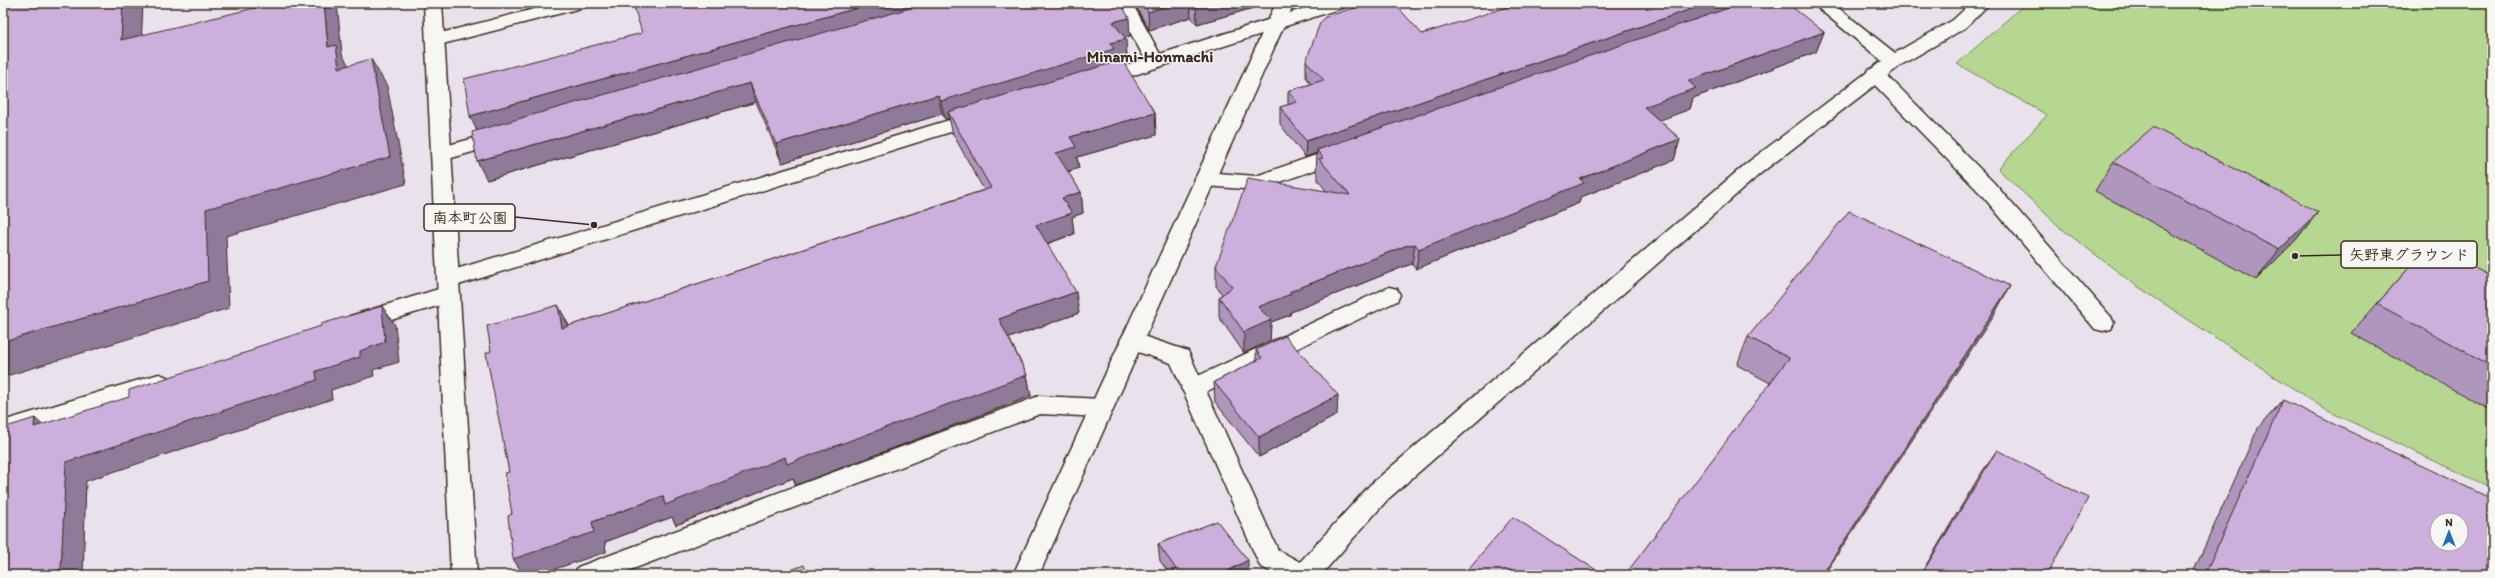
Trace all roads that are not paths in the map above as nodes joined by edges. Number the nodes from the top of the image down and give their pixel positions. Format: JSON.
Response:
{"nodes":[{"id":1,"x":433,"y":3,"type":"edge"},
{"id":2,"x":579,"y":3,"type":"edge"},
{"id":3,"x":1123,"y":3,"type":"edge"},
{"id":4,"x":1285,"y":3,"type":"edge"},
{"id":5,"x":1339,"y":3,"type":"edge"},
{"id":6,"x":1821,"y":3,"type":"edge"},
{"id":7,"x":1981,"y":3,"type":"edge"},
{"id":8,"x":1276,"y":23,"type":"junction"},
{"id":9,"x":435,"y":40,"type":"junction"},
{"id":10,"x":1894,"y":61,"type":"junction"},
{"id":11,"x":1156,"y":62,"type":"junction"},
{"id":12,"x":1875,"y":74,"type":"junction"},
{"id":13,"x":1080,"y":86,"type":"edge"},
{"id":14,"x":996,"y":112,"type":"edge"},
{"id":15,"x":518,"y":132,"type":"edge"},
{"id":16,"x":1361,"y":146,"type":"edge"},
{"id":17,"x":441,"y":154,"type":"junction"},
{"id":18,"x":1205,"y":179,"type":"junction"},
{"id":19,"x":448,"y":287,"type":"junction"},
{"id":20,"x":1389,"y":295,"type":"dead end"},
{"id":21,"x":2103,"y":323,"type":"dead end"},
{"id":22,"x":335,"y":329,"type":"edge"},
{"id":23,"x":1131,"y":342,"type":"junction"},
{"id":24,"x":177,"y":378,"type":"edge"},
{"id":25,"x":1193,"y":388,"type":"junction"},
{"id":26,"x":1102,"y":408,"type":"junction"},
{"id":27,"x":3,"y":431,"type":"edge"},
{"id":28,"x":464,"y":575,"type":"edge"},
{"id":29,"x":587,"y":575,"type":"edge"},
{"id":30,"x":1026,"y":575,"type":"edge"},
{"id":31,"x":1300,"y":575,"type":"edge"},
{"id":32,"x":1305,"y":575,"type":"edge"}],
"edges":[{"from":1,"to":9,"type":"street"},
{"from":2,"to":9,"type":"street"},
{"from":3,"to":11,"type":"street"},
{"from":4,"to":8,"type":"street"},
{"from":5,"to":8,"type":"street"},
{"from":6,"to":10,"type":"street"},
{"from":7,"to":10,"type":"street"},
{"from":8,"to":11,"type":"street"},
{"from":8,"to":18,"type":"street"},
{"from":9,"to":17,"type":"street"},
{"from":10,"to":12,"type":"street"},
{"from":11,"to":13,"type":"street"},
{"from":12,"to":21,"type":"street"},
{"from":12,"to":32,"type":"street"},
{"from":14,"to":19,"type":"street"},
{"from":15,"to":17,"type":"street"},
{"from":16,"to":18,"type":"street"},
{"from":17,"to":19,"type":"street"},
{"from":18,"to":23,"type":"street"},
{"from":19,"to":22,"type":"street"},
{"from":19,"to":28,"type":"street"},
{"from":20,"to":25,"type":"street"},
{"from":23,"to":25,"type":"street"},
{"from":23,"to":26,"type":"street"},
{"from":24,"to":27,"type":"street"},
{"from":25,"to":31,"type":"street"},
{"from":26,"to":29,"type":"street"},
{"from":26,"to":30,"type":"street"}]}
